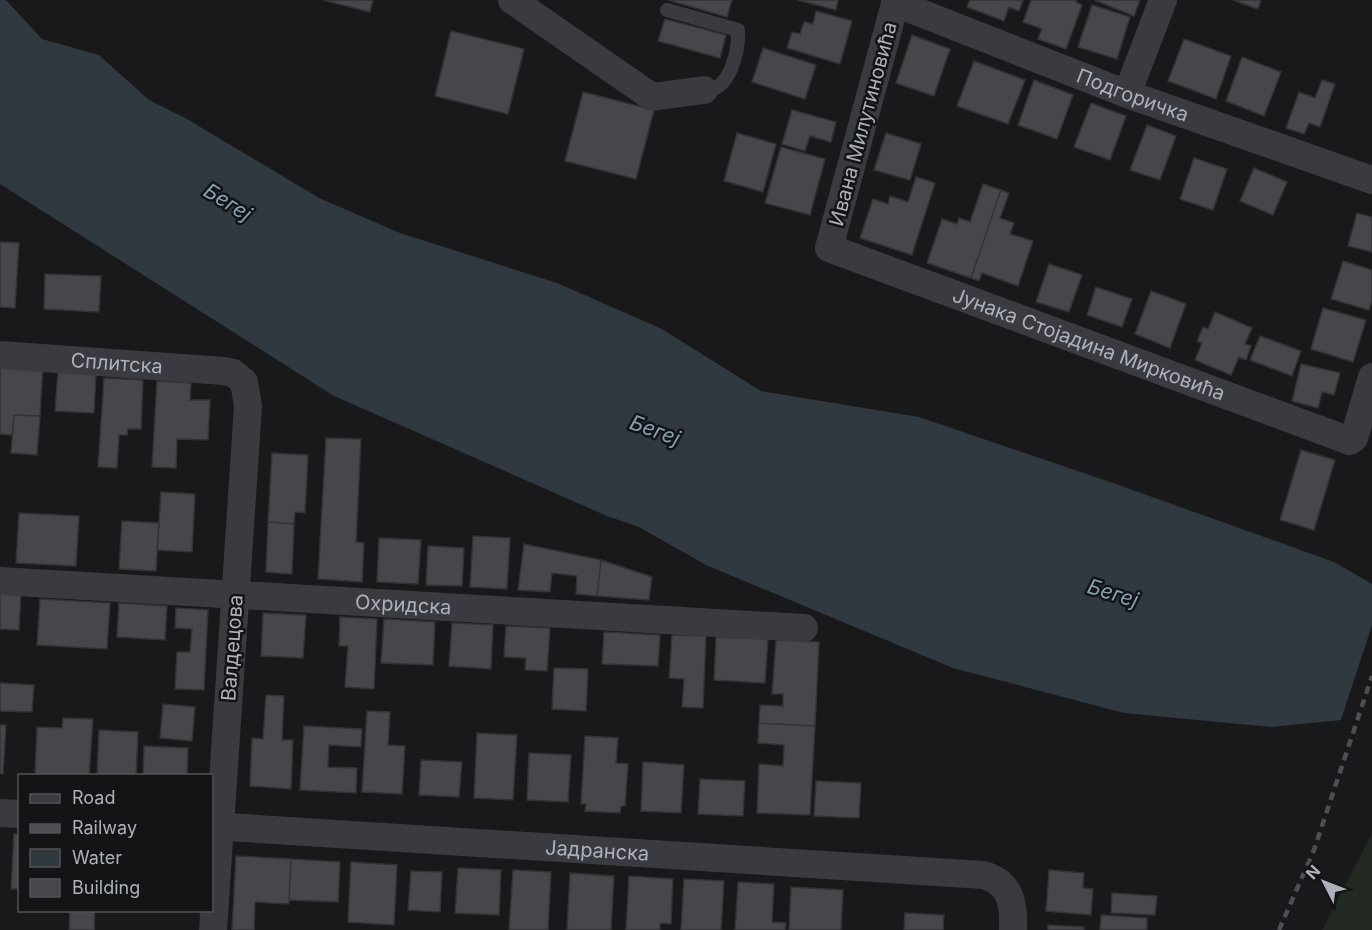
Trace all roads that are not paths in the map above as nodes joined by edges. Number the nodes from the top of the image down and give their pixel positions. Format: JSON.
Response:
{"nodes":[{"id":1,"x":512,"y":0,"type":"edge"},
{"id":2,"x":1162,"y":0,"type":"edge"},
{"id":3,"x":896,"y":2,"type":"edge"},
{"id":4,"x":667,"y":10,"type":"dead end"},
{"id":5,"x":704,"y":90,"type":"joint"},
{"id":6,"x":1127,"y":94,"type":"junction"},
{"id":7,"x":1372,"y":180,"type":"edge"},
{"id":8,"x":829,"y":248,"type":"joint"},
{"id":9,"x":0,"y":355,"type":"edge"},
{"id":10,"x":233,"y":373,"type":"joint"},
{"id":11,"x":1372,"y":377,"type":"edge"},
{"id":12,"x":0,"y":581,"type":"edge"},
{"id":13,"x":236,"y":593,"type":"junction"},
{"id":14,"x":804,"y":628,"type":"dead end"},
{"id":15,"x":0,"y":813,"type":"edge"},
{"id":16,"x":18,"y":814,"type":"edge"},
{"id":17,"x":215,"y":826,"type":"edge"},
{"id":18,"x":213,"y":930,"type":"edge"},
{"id":19,"x":1013,"y":930,"type":"edge"}],
"edges":[{"from":1,"to":5,"type":"street"},
{"from":2,"to":6,"type":"street"},
{"from":3,"to":6,"type":"street","name":"Подгоричка"},
{"from":3,"to":8,"type":"street","name":"Ивана Милутиновића"},
{"from":4,"to":5,"type":"lane"},
{"from":6,"to":7,"type":"street","name":"Подгоричка"},
{"from":8,"to":11,"type":"street","name":"Јунака Стојадина Мирковића"},
{"from":9,"to":10,"type":"street","name":"Сплитска"},
{"from":10,"to":13,"type":"street","name":"Валдецова"},
{"from":12,"to":13,"type":"street","name":"Охридска"},
{"from":13,"to":14,"type":"street","name":"Охридска"},
{"from":13,"to":17,"type":"street","name":"Валдецова"},
{"from":15,"to":16,"type":"street"},
{"from":17,"to":18,"type":"street","name":"Валдецова"},
{"from":17,"to":19,"type":"street","name":"Јадранска"}]}
